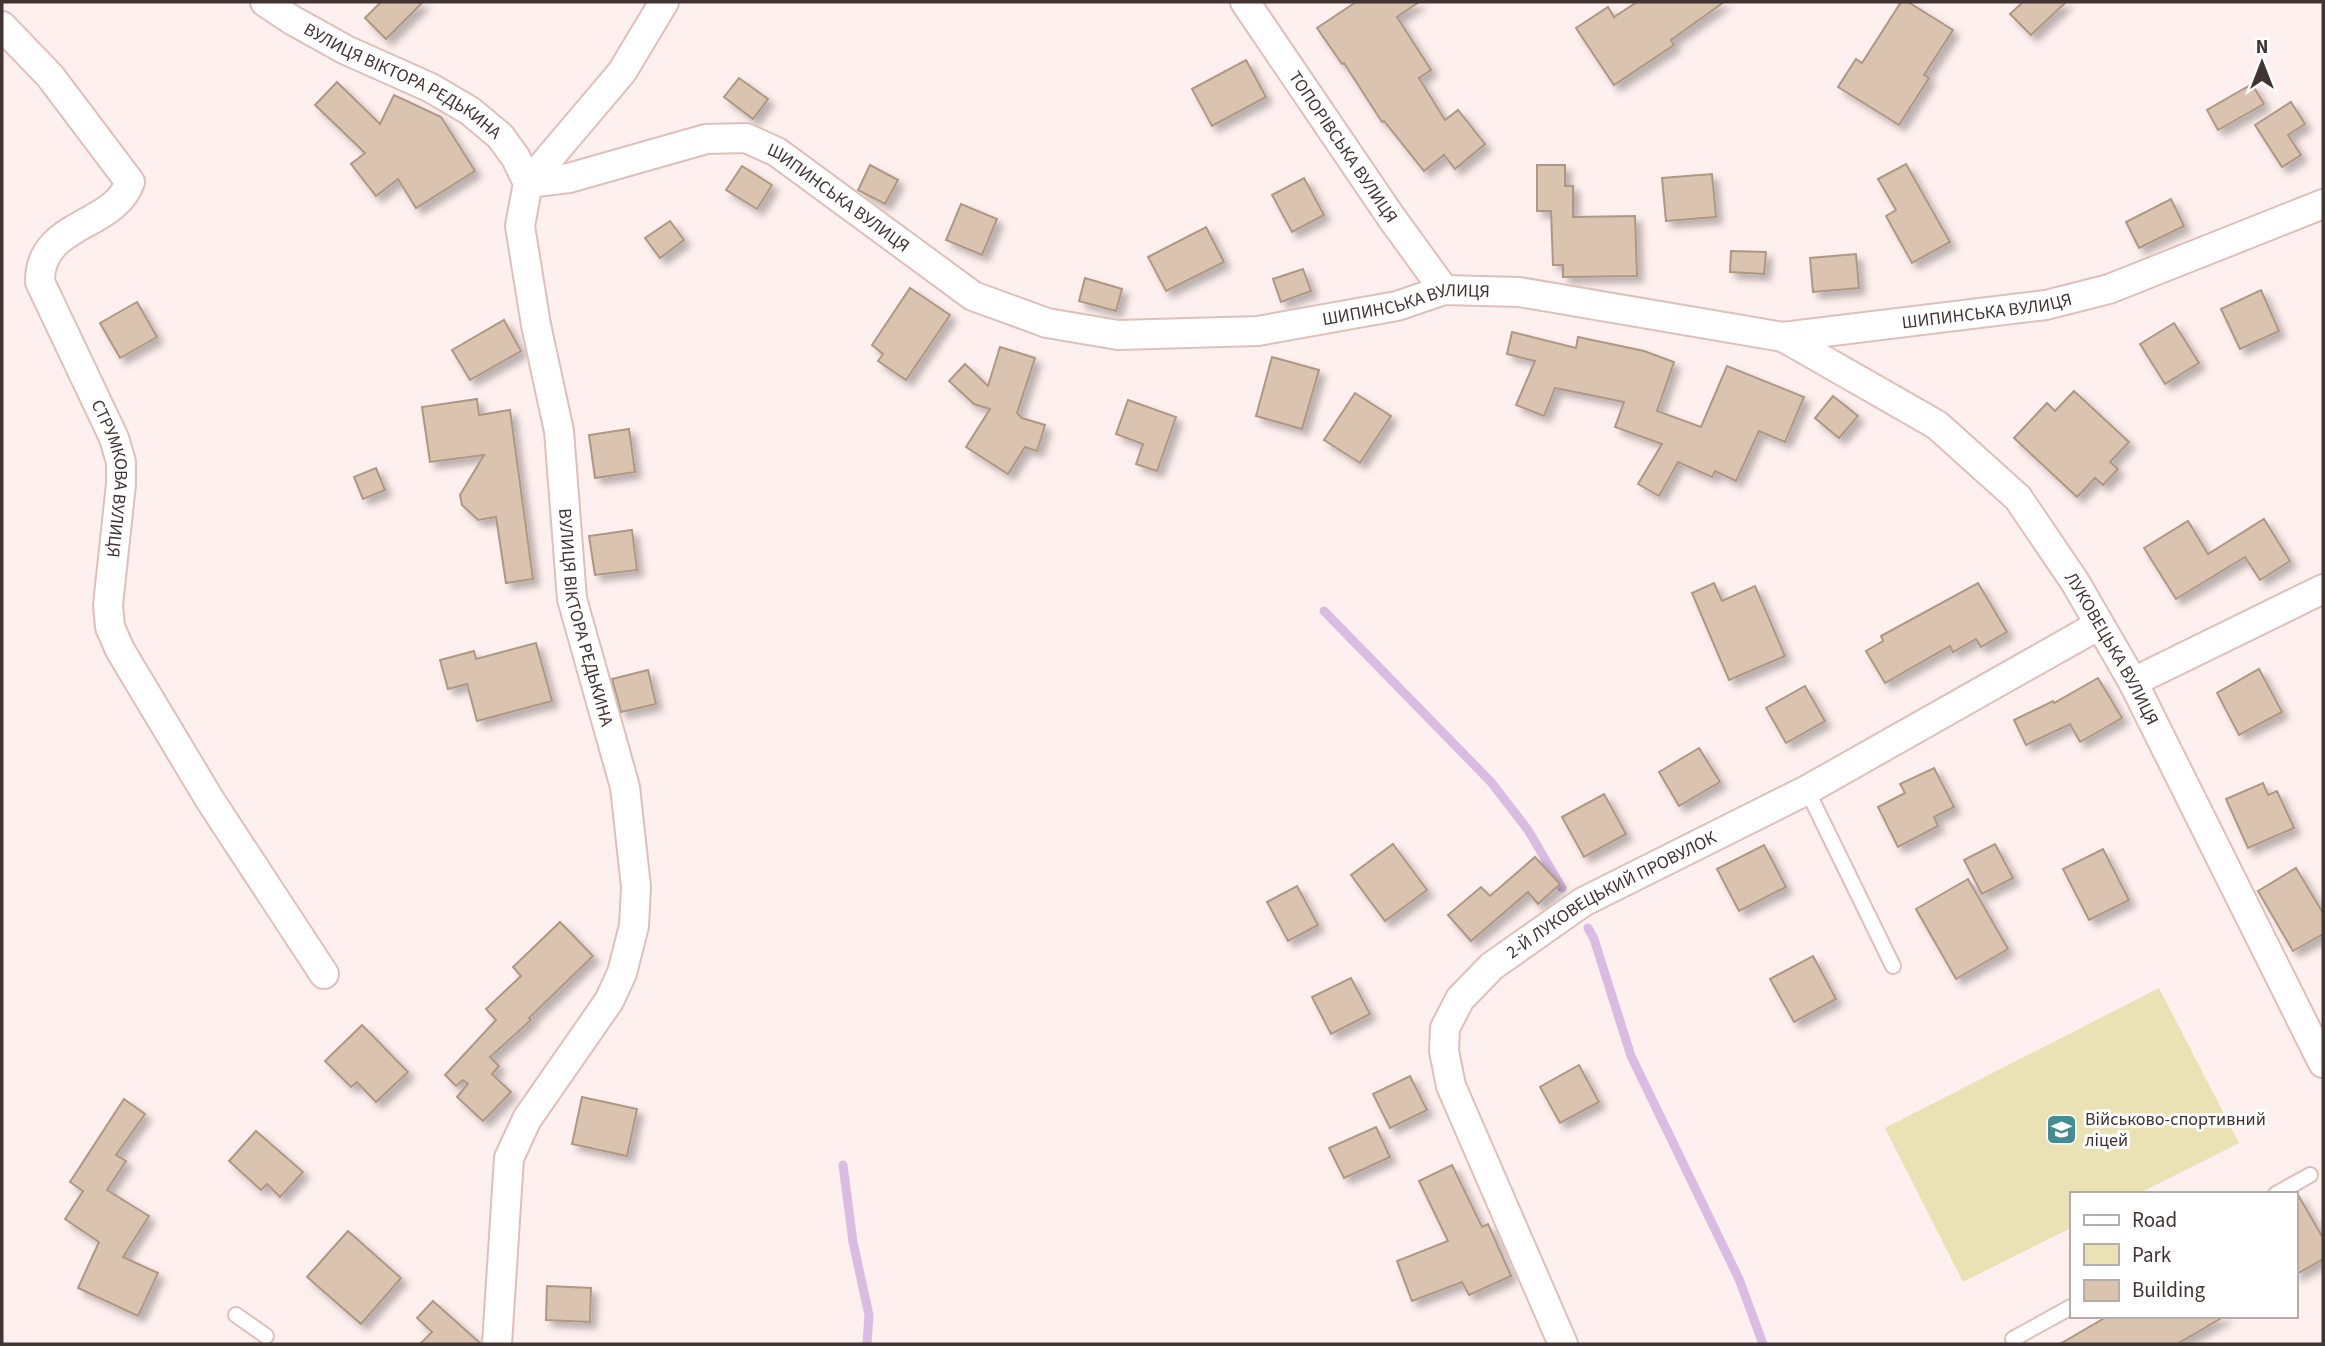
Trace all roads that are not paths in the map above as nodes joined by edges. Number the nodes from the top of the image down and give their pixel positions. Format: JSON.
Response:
{"nodes":[{"id":1,"x":265,"y":2,"type":"edge"},
{"id":2,"x":664,"y":2,"type":"edge"},
{"id":3,"x":1245,"y":2,"type":"edge"},
{"id":4,"x":2,"y":26,"type":"edge"},
{"id":5,"x":528,"y":183,"type":"junction"},
{"id":6,"x":2323,"y":204,"type":"edge"},
{"id":7,"x":1444,"y":290,"type":"junction"},
{"id":8,"x":1783,"y":337,"type":"junction"},
{"id":9,"x":2323,"y":589,"type":"edge"},
{"id":10,"x":2099,"y":625,"type":"junction"},
{"id":11,"x":2133,"y":682,"type":"junction"},
{"id":12,"x":1807,"y":790,"type":"junction"},
{"id":13,"x":1893,"y":965,"type":"dead end"},
{"id":14,"x":324,"y":974,"type":"dead end"},
{"id":15,"x":2323,"y":1063,"type":"edge"},
{"id":16,"x":2310,"y":1175,"type":"dead end"},
{"id":17,"x":2280,"y":1192,"type":"edge"},
{"id":18,"x":2070,"y":1308,"type":"edge"},
{"id":19,"x":236,"y":1315,"type":"dead end"},
{"id":20,"x":266,"y":1336,"type":"dead end"},
{"id":21,"x":497,"y":1344,"type":"edge"},
{"id":22,"x":1563,"y":1344,"type":"edge"},
{"id":23,"x":2016,"y":1344,"type":"edge"}],
"edges":[{"from":1,"to":5,"type":"street","name":"ВУЛИЦЯ ВІКТОРА РЕДЬКИНА"},
{"from":2,"to":5,"type":"street"},
{"from":3,"to":7,"type":"street","name":"ТОПОРІВСЬКА ВУЛИЦЯ"},
{"from":4,"to":14,"type":"street","name":"СТРУМКОВА ВУЛИЦЯ"},
{"from":5,"to":7,"type":"street","name":"ШИПИНСЬКА ВУЛИЦЯ"},
{"from":5,"to":21,"type":"street","name":"ВУЛИЦЯ ВІКТОРА РЕДЬКИНА"},
{"from":6,"to":8,"type":"street","name":"ШИПИНСЬКА ВУЛИЦЯ"},
{"from":7,"to":8,"type":"street","name":"ШИПИНСЬКА ВУЛИЦЯ"},
{"from":8,"to":10,"type":"street","name":"ЛУКОВЕЦЬКА ВУЛИЦЯ"},
{"from":9,"to":11,"type":"street"},
{"from":10,"to":11,"type":"street","name":"ЛУКОВЕЦЬКА ВУЛИЦЯ"},
{"from":10,"to":12,"type":"street","name":"2-Й ЛУКОВЕЦЬКИЙ ПРОВУЛОК"},
{"from":11,"to":15,"type":"street","name":"ЛУКОВЕЦЬКА ВУЛИЦЯ"},
{"from":12,"to":13,"type":"lane"},
{"from":12,"to":22,"type":"street","name":"2-Й ЛУКОВЕЦЬКИЙ ПРОВУЛОК"},
{"from":16,"to":17,"type":"lane"},
{"from":18,"to":23,"type":"lane"},
{"from":19,"to":20,"type":"lane"}]}
